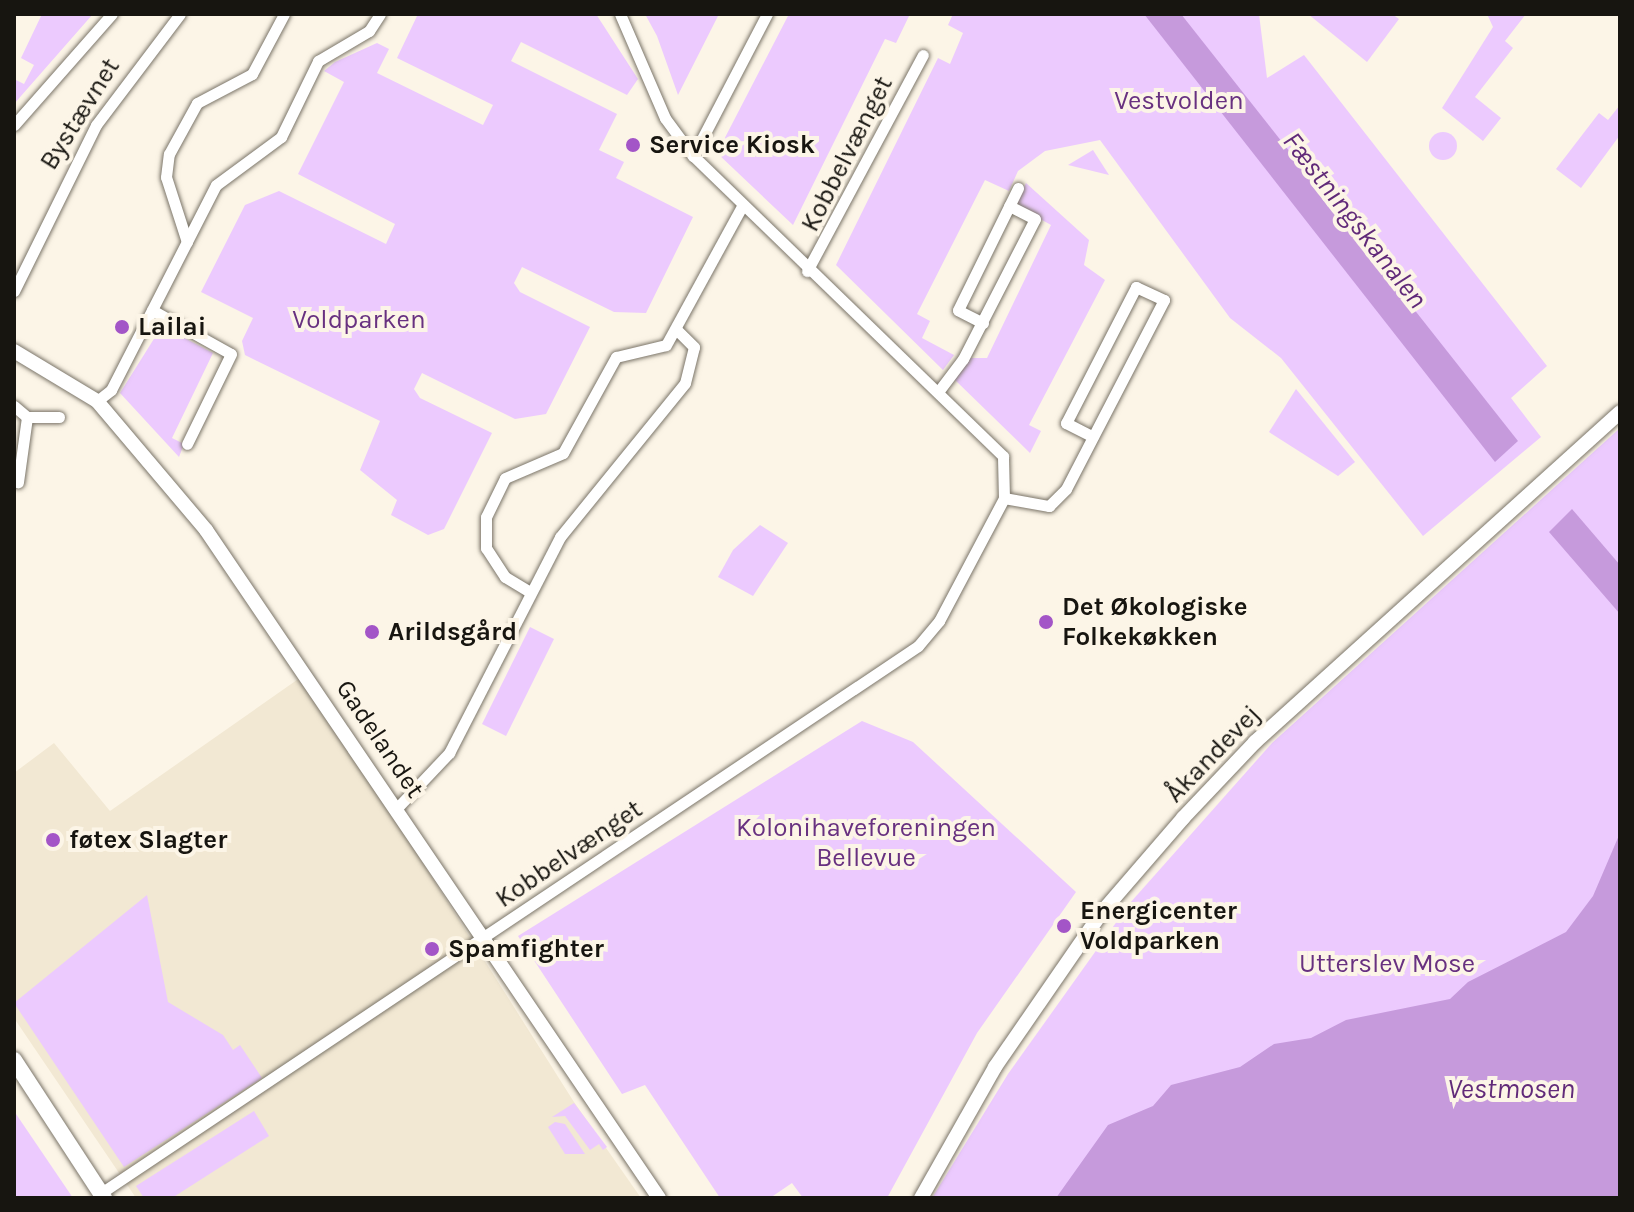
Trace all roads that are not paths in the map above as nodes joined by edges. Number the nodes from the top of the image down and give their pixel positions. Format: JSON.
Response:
{"nodes":[{"id":1,"x":112,"y":14,"type":"edge"},
{"id":2,"x":180,"y":14,"type":"edge"},
{"id":3,"x":284,"y":14,"type":"edge"},
{"id":4,"x":380,"y":14,"type":"edge"},
{"id":5,"x":620,"y":14,"type":"edge"},
{"id":6,"x":767,"y":14,"type":"edge"},
{"id":7,"x":923,"y":55,"type":"dead end"},
{"id":8,"x":14,"y":125,"type":"edge"},
{"id":9,"x":693,"y":156,"type":"junction"},
{"id":10,"x":1018,"y":188,"type":"dead end"},
{"id":11,"x":1009,"y":206,"type":"junction"},
{"id":12,"x":741,"y":208,"type":"junction"},
{"id":13,"x":187,"y":242,"type":"junction"},
{"id":14,"x":807,"y":271,"type":"junction"},
{"id":15,"x":14,"y":291,"type":"edge"},
{"id":16,"x":152,"y":310,"type":"junction"},
{"id":17,"x":983,"y":323,"type":"junction"},
{"id":18,"x":677,"y":330,"type":"junction"},
{"id":19,"x":14,"y":351,"type":"edge"},
{"id":20,"x":938,"y":392,"type":"junction"},
{"id":21,"x":97,"y":401,"type":"junction"},
{"id":22,"x":14,"y":406,"type":"edge"},
{"id":23,"x":1620,"y":412,"type":"edge"},
{"id":24,"x":27,"y":417,"type":"junction"},
{"id":25,"x":59,"y":417,"type":"dead end"},
{"id":26,"x":1093,"y":437,"type":"junction"},
{"id":27,"x":187,"y":444,"type":"dead end"},
{"id":28,"x":18,"y":482,"type":"dead end"},
{"id":29,"x":1004,"y":498,"type":"junction"},
{"id":30,"x":530,"y":592,"type":"junction"},
{"id":31,"x":397,"y":808,"type":"junction"},
{"id":32,"x":485,"y":937,"type":"junction"},
{"id":33,"x":14,"y":1060,"type":"edge"},
{"id":34,"x":103,"y":1196,"type":"edge"},
{"id":35,"x":659,"y":1198,"type":"edge"},
{"id":36,"x":921,"y":1198,"type":"edge"}],
"edges":[{"from":1,"to":8,"type":"street"},
{"from":2,"to":15,"type":"street","name":"Bystævnet"},
{"from":3,"to":13,"type":"street"},
{"from":4,"to":13,"type":"street"},
{"from":5,"to":9,"type":"street","name":"Kobbelvænget"},
{"from":6,"to":9,"type":"street"},
{"from":7,"to":14,"type":"street","name":"Kobbelvænget"},
{"from":9,"to":12,"type":"street","name":"Kobbelvænget"},
{"from":10,"to":11,"type":"street"},
{"from":11,"to":17,"type":"street"},
{"from":11,"to":17,"type":"street"},
{"from":12,"to":14,"type":"street","name":"Kobbelvænget"},
{"from":12,"to":18,"type":"street"},
{"from":13,"to":16,"type":"street"},
{"from":14,"to":20,"type":"street","name":"Kobbelvænget"},
{"from":16,"to":21,"type":"street"},
{"from":16,"to":27,"type":"street"},
{"from":17,"to":20,"type":"street"},
{"from":18,"to":30,"type":"street"},
{"from":18,"to":30,"type":"street"},
{"from":19,"to":21,"type":"street","name":"Gadelandet"},
{"from":20,"to":29,"type":"street","name":"Kobbelvænget"},
{"from":21,"to":31,"type":"street","name":"Gadelandet"},
{"from":22,"to":24,"type":"street"},
{"from":23,"to":36,"type":"street","name":"Åkandevej"},
{"from":24,"to":25,"type":"street"},
{"from":24,"to":28,"type":"street"},
{"from":26,"to":26,"type":"street"},
{"from":26,"to":29,"type":"street"},
{"from":29,"to":32,"type":"street","name":"Kobbelvænget"},
{"from":30,"to":31,"type":"street"},
{"from":31,"to":32,"type":"street","name":"Gadelandet"},
{"from":32,"to":34,"type":"street","name":"Kobbelvænget"},
{"from":32,"to":35,"type":"street","name":"Gadelandet"},
{"from":33,"to":34,"type":"main road"}]}
